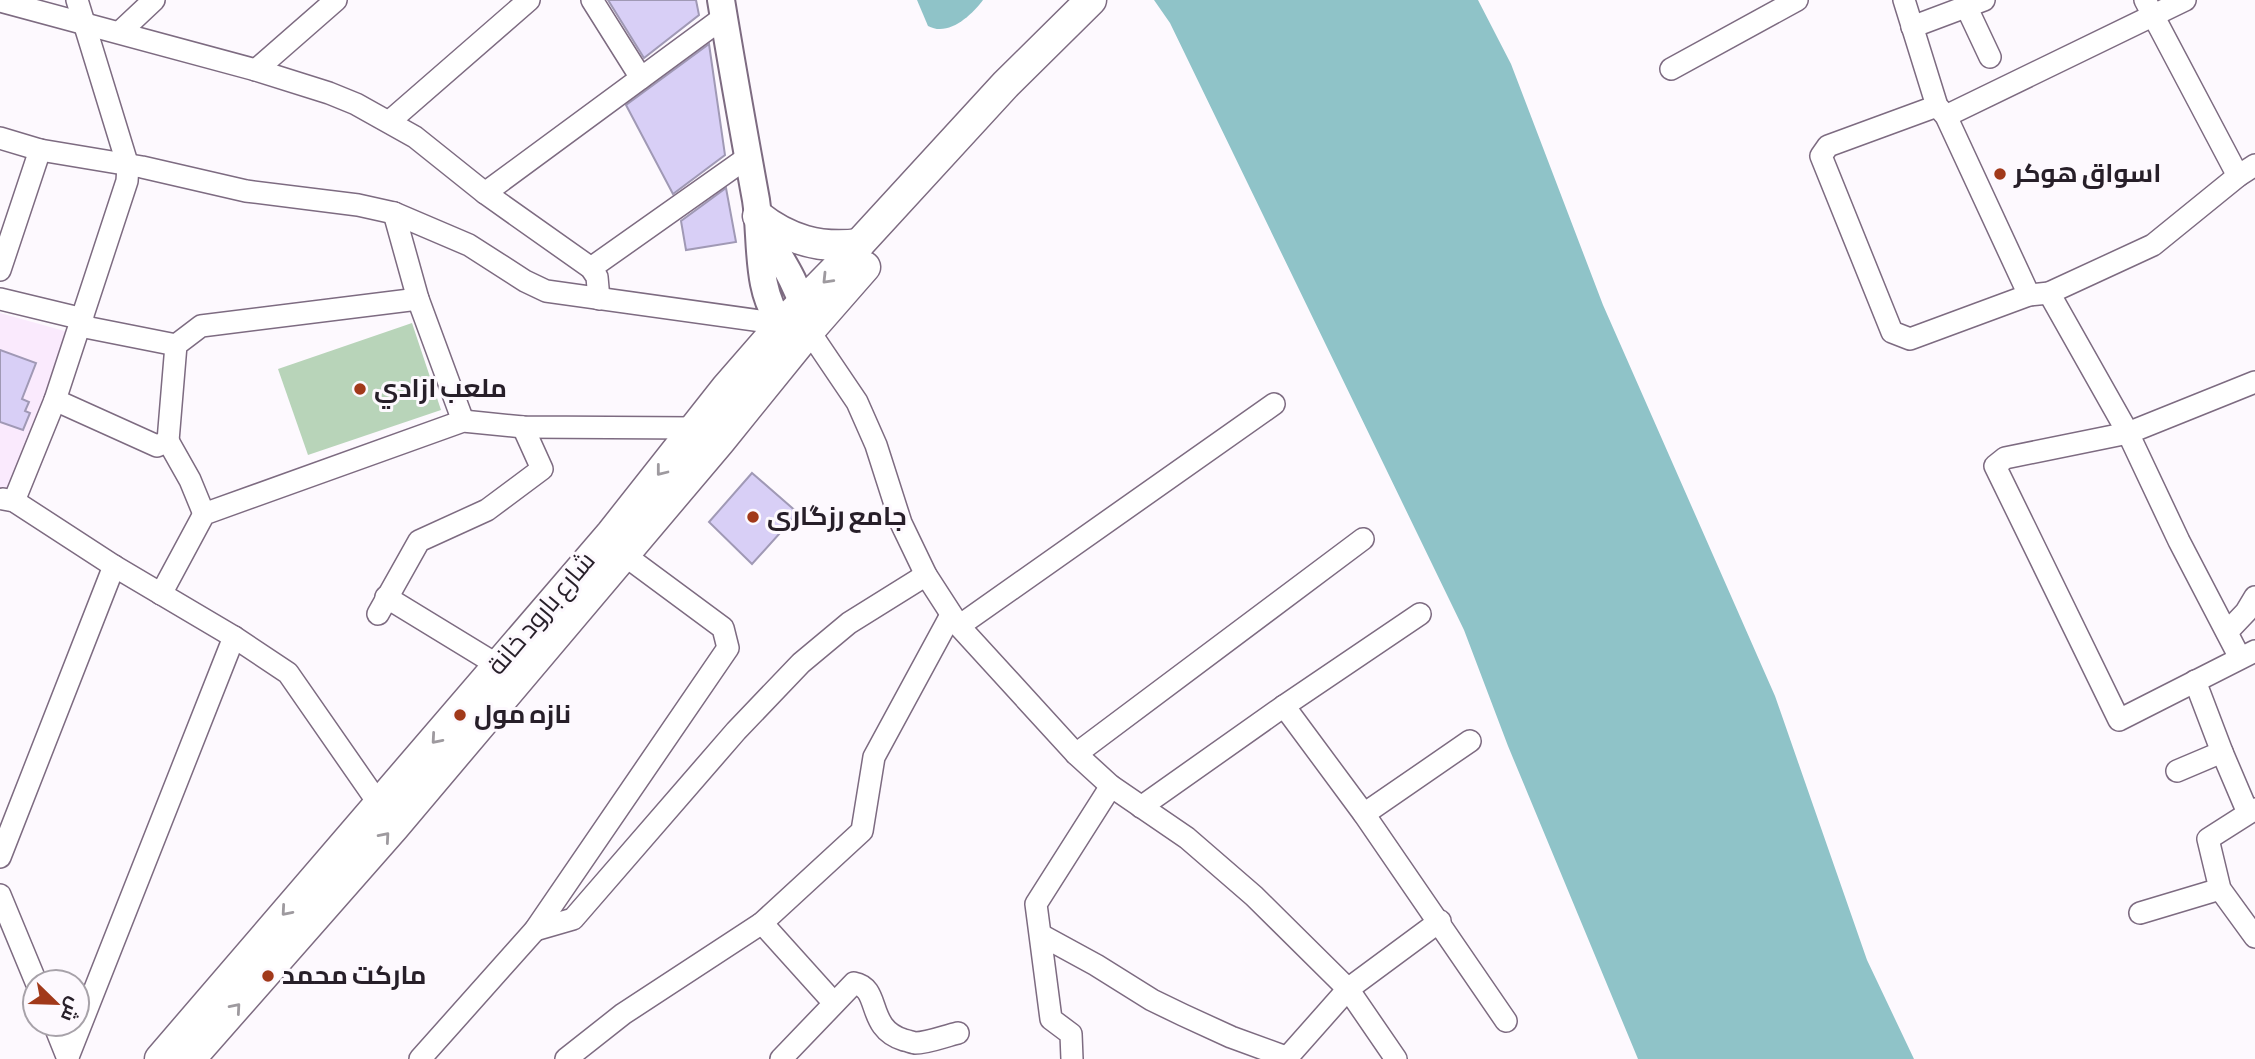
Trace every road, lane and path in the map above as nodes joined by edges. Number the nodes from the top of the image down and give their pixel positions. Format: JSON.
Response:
{"nodes":[{"id":1,"x":77,"y":0,"type":"edge"},
{"id":2,"x":154,"y":0,"type":"edge"},
{"id":3,"x":336,"y":0,"type":"edge"},
{"id":4,"x":529,"y":0,"type":"edge"},
{"id":5,"x":592,"y":0,"type":"edge"},
{"id":6,"x":1091,"y":0,"type":"edge"},
{"id":7,"x":1113,"y":0,"type":"edge"},
{"id":8,"x":1797,"y":0,"type":"edge"},
{"id":9,"x":1904,"y":0,"type":"edge"},
{"id":10,"x":2185,"y":0,"type":"edge"},
{"id":11,"x":0,"y":1,"type":"edge"},
{"id":12,"x":1975,"y":3,"type":"edge"},
{"id":13,"x":723,"y":8,"type":"edge"},
{"id":14,"x":2149,"y":9,"type":"edge"},
{"id":15,"x":84,"y":23,"type":"junction"},
{"id":16,"x":1912,"y":27,"type":"junction"},
{"id":17,"x":120,"y":32,"type":"junction"},
{"id":18,"x":1990,"y":57,"type":"dead end"},
{"id":19,"x":1671,"y":69,"type":"dead end"},
{"id":20,"x":256,"y":70,"type":"junction"},
{"id":21,"x":640,"y":78,"type":"junction"},
{"id":22,"x":1011,"y":90,"type":"junction"},
{"id":23,"x":1941,"y":111,"type":"junction"},
{"id":24,"x":390,"y":121,"type":"junction"},
{"id":25,"x":0,"y":138,"type":"edge"},
{"id":26,"x":40,"y":150,"type":"junction"},
{"id":27,"x":748,"y":157,"type":"junction"},
{"id":28,"x":128,"y":166,"type":"junction"},
{"id":29,"x":2246,"y":171,"type":"edge"},
{"id":30,"x":485,"y":193,"type":"junction"},
{"id":31,"x":394,"y":213,"type":"junction"},
{"id":32,"x":759,"y":220,"type":"junction"},
{"id":33,"x":859,"y":244,"type":"junction"},
{"id":34,"x":591,"y":268,"type":"junction"},
{"id":35,"x":0,"y":270,"type":"edge"},
{"id":36,"x":2039,"y":294,"type":"junction"},
{"id":37,"x":0,"y":299,"type":"edge"},
{"id":38,"x":418,"y":299,"type":"junction"},
{"id":39,"x":599,"y":299,"type":"junction"},
{"id":40,"x":798,"y":320,"type":"junction"},
{"id":41,"x":82,"y":322,"type":"junction"},
{"id":42,"x":176,"y":345,"type":"junction"},
{"id":43,"x":2255,"y":382,"type":"edge"},
{"id":44,"x":738,"y":396,"type":"junction"},
{"id":45,"x":55,"y":400,"type":"junction"},
{"id":46,"x":1274,"y":404,"type":"dead end"},
{"id":47,"x":463,"y":421,"type":"junction"},
{"id":48,"x":523,"y":427,"type":"junction"},
{"id":49,"x":695,"y":428,"type":"junction"},
{"id":50,"x":2128,"y":433,"type":"junction"},
{"id":51,"x":168,"y":442,"type":"junction"},
{"id":52,"x":7,"y":500,"type":"edge"},
{"id":53,"x":204,"y":514,"type":"junction"},
{"id":54,"x":1363,"y":539,"type":"dead end"},
{"id":55,"x":623,"y":554,"type":"junction"},
{"id":56,"x":114,"y":566,"type":"junction"},
{"id":57,"x":926,"y":575,"type":"junction"},
{"id":58,"x":162,"y":594,"type":"junction"},
{"id":59,"x":2255,"y":597,"type":"edge"},
{"id":60,"x":1420,"y":614,"type":"dead end"},
{"id":61,"x":955,"y":621,"type":"junction"},
{"id":62,"x":2227,"y":632,"type":"junction"},
{"id":63,"x":234,"y":637,"type":"junction"},
{"id":64,"x":2248,"y":654,"type":"edge"},
{"id":65,"x":499,"y":666,"type":"junction"},
{"id":66,"x":2195,"y":681,"type":"junction"},
{"id":67,"x":1284,"y":706,"type":"junction"},
{"id":68,"x":1470,"y":741,"type":"dead end"},
{"id":69,"x":2222,"y":752,"type":"junction"},
{"id":70,"x":1076,"y":754,"type":"junction"},
{"id":71,"x":2177,"y":771,"type":"dead end"},
{"id":72,"x":1111,"y":786,"type":"junction"},
{"id":73,"x":379,"y":804,"type":"junction"},
{"id":74,"x":1142,"y":807,"type":"junction"},
{"id":75,"x":2252,"y":811,"type":"edge"},
{"id":76,"x":1364,"y":814,"type":"junction"},
{"id":77,"x":0,"y":857,"type":"edge"},
{"id":78,"x":2220,"y":889,"type":"junction"},
{"id":79,"x":0,"y":895,"type":"edge"},
{"id":80,"x":2140,"y":913,"type":"dead end"},
{"id":81,"x":1440,"y":921,"type":"junction"},
{"id":82,"x":762,"y":923,"type":"junction"},
{"id":83,"x":535,"y":930,"type":"junction"},
{"id":84,"x":1041,"y":935,"type":"junction"},
{"id":85,"x":2255,"y":937,"type":"edge"},
{"id":86,"x":30,"y":968,"type":"edge"},
{"id":87,"x":1348,"y":989,"type":"junction"},
{"id":88,"x":834,"y":1003,"type":"junction"},
{"id":89,"x":1506,"y":1021,"type":"dead end"},
{"id":90,"x":958,"y":1033,"type":"dead end"},
{"id":91,"x":60,"y":1038,"type":"edge"},
{"id":92,"x":195,"y":1041,"type":"edge"},
{"id":93,"x":790,"y":1056,"type":"edge"},
{"id":94,"x":68,"y":1058,"type":"edge"},
{"id":95,"x":1286,"y":1058,"type":"edge"},
{"id":96,"x":160,"y":1059,"type":"edge"},
{"id":97,"x":420,"y":1059,"type":"edge"},
{"id":98,"x":566,"y":1059,"type":"edge"},
{"id":99,"x":1072,"y":1059,"type":"edge"},
{"id":100,"x":1396,"y":1059,"type":"edge"}],
"edges":[{"from":1,"to":15,"type":"street"},
{"from":2,"to":17,"type":"street"},
{"from":3,"to":20,"type":"street"},
{"from":4,"to":24,"type":"street"},
{"from":5,"to":21,"type":"street"},
{"from":6,"to":22,"type":"main road"},
{"from":7,"to":22,"type":"main road"},
{"from":8,"to":19,"type":"street"},
{"from":9,"to":16,"type":"street"},
{"from":10,"to":14,"type":"street"},
{"from":11,"to":15,"type":"street"},
{"from":12,"to":16,"type":"street"},
{"from":12,"to":18,"type":"street"},
{"from":13,"to":21,"type":"street"},
{"from":13,"to":27,"type":"street"},
{"from":14,"to":23,"type":"street"},
{"from":14,"to":29,"type":"street"},
{"from":15,"to":17,"type":"street"},
{"from":15,"to":28,"type":"street"},
{"from":16,"to":23,"type":"street"},
{"from":17,"to":20,"type":"street"},
{"from":20,"to":24,"type":"street"},
{"from":21,"to":30,"type":"street"},
{"from":22,"to":33,"type":"main road"},
{"from":22,"to":40,"type":"main road"},
{"from":23,"to":36,"type":"street"},
{"from":23,"to":36,"type":"street"},
{"from":24,"to":30,"type":"street"},
{"from":25,"to":26,"type":"street"},
{"from":26,"to":28,"type":"street"},
{"from":26,"to":35,"type":"street"},
{"from":27,"to":32,"type":"street"},
{"from":27,"to":34,"type":"street"},
{"from":28,"to":31,"type":"street"},
{"from":28,"to":41,"type":"street"},
{"from":29,"to":36,"type":"street"},
{"from":30,"to":34,"type":"street"},
{"from":31,"to":38,"type":"street"},
{"from":31,"to":39,"type":"street"},
{"from":32,"to":33,"type":"main road"},
{"from":32,"to":40,"type":"street"},
{"from":33,"to":40,"type":"main road","one_way":true},
{"from":34,"to":39,"type":"street"},
{"from":36,"to":50,"type":"street"},
{"from":37,"to":41,"type":"street"},
{"from":38,"to":42,"type":"street"},
{"from":38,"to":47,"type":"street"},
{"from":39,"to":40,"type":"street"},
{"from":40,"to":44,"type":"main road","name":"شارع بارود خانة"},
{"from":40,"to":44,"type":"main road","name":"شارع بارود خانة"},
{"from":40,"to":57,"type":"street"},
{"from":41,"to":42,"type":"street"},
{"from":41,"to":45,"type":"street"},
{"from":42,"to":51,"type":"street"},
{"from":43,"to":50,"type":"street"},
{"from":44,"to":49,"type":"main road","name":"شارع بارود خانة"},
{"from":44,"to":55,"type":"main road","name":"شارع بارود خانة"},
{"from":45,"to":51,"type":"street"},
{"from":45,"to":52,"type":"street"},
{"from":46,"to":61,"type":"street"},
{"from":47,"to":48,"type":"street"},
{"from":47,"to":53,"type":"street"},
{"from":48,"to":49,"type":"street"},
{"from":48,"to":65,"type":"street"},
{"from":49,"to":65,"type":"main road","name":"شارع بارود خانة","one_way":true},
{"from":50,"to":62,"type":"street"},
{"from":50,"to":66,"type":"street"},
{"from":51,"to":53,"type":"street"},
{"from":52,"to":56,"type":"street"},
{"from":53,"to":58,"type":"street"},
{"from":54,"to":70,"type":"street"},
{"from":55,"to":83,"type":"street"},
{"from":92,"to":55,"type":"main road","name":"شارع بارود خانة","one_way":true},
{"from":56,"to":58,"type":"street"},
{"from":56,"to":77,"type":"street"},
{"from":57,"to":61,"type":"street"},
{"from":57,"to":83,"type":"street"},
{"from":58,"to":63,"type":"street"},
{"from":59,"to":62,"type":"street"},
{"from":60,"to":67,"type":"street"},
{"from":61,"to":70,"type":"street"},
{"from":61,"to":82,"type":"street"},
{"from":62,"to":64,"type":"street"},
{"from":63,"to":73,"type":"street"},
{"from":63,"to":94,"type":"street"},
{"from":64,"to":66,"type":"street"},
{"from":65,"to":73,"type":"main road","name":"شارع بارود خانة","one_way":true},
{"from":66,"to":69,"type":"street"},
{"from":67,"to":74,"type":"street"},
{"from":67,"to":76,"type":"street"},
{"from":68,"to":76,"type":"street"},
{"from":69,"to":71,"type":"street"},
{"from":69,"to":75,"type":"street"},
{"from":70,"to":72,"type":"street"},
{"from":72,"to":74,"type":"street"},
{"from":72,"to":84,"type":"street"},
{"from":73,"to":92,"type":"main road","name":"شارع بارود خانة","one_way":true},
{"from":74,"to":87,"type":"street"},
{"from":75,"to":78,"type":"street"},
{"from":76,"to":81,"type":"street"},
{"from":78,"to":80,"type":"street"},
{"from":78,"to":85,"type":"street"},
{"from":79,"to":86,"type":"street"},
{"from":81,"to":87,"type":"street"},
{"from":81,"to":89,"type":"street"},
{"from":82,"to":88,"type":"street"},
{"from":82,"to":98,"type":"street"},
{"from":83,"to":97,"type":"street"},
{"from":84,"to":95,"type":"street"},
{"from":84,"to":99,"type":"street"},
{"from":87,"to":95,"type":"street"},
{"from":87,"to":100,"type":"street"},
{"from":88,"to":90,"type":"street"},
{"from":88,"to":93,"type":"street"},
{"from":91,"to":94,"type":"street"},
{"from":92,"to":96,"type":"main road","name":"شارع بارود خانة"}]}
